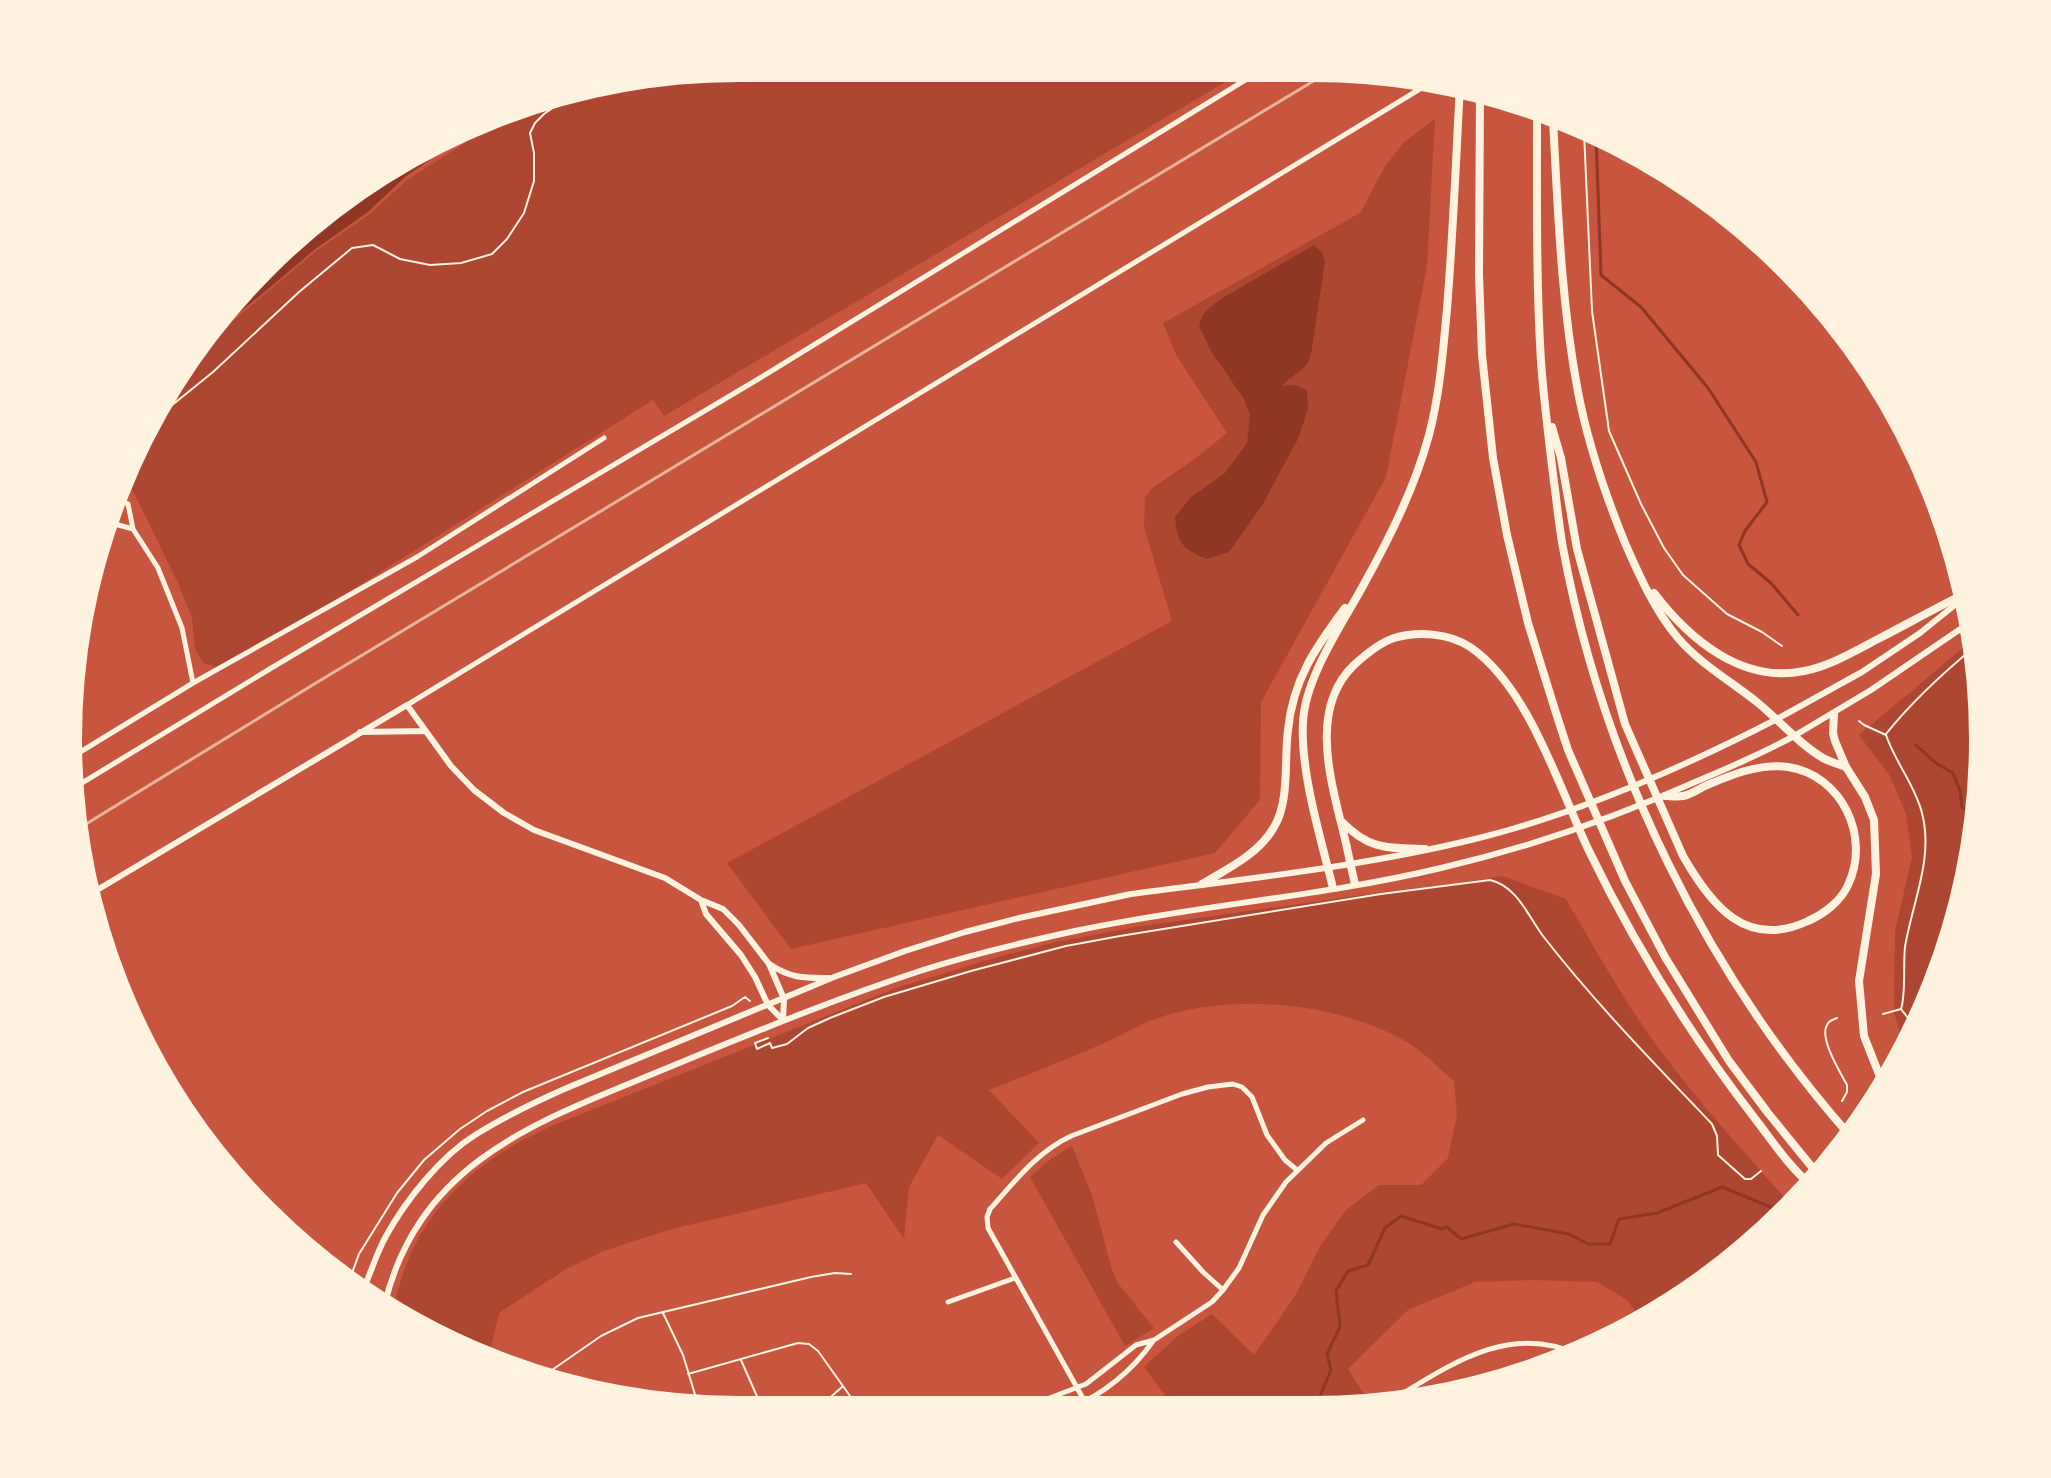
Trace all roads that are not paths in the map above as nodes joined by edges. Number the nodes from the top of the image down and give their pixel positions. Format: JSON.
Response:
{"nodes":[{"id":1,"x":1245,"y":80,"type":"edge"},
{"id":2,"x":1419,"y":89,"type":"edge"},
{"id":3,"x":1459,"y":97,"type":"edge"},
{"id":4,"x":1480,"y":101,"type":"edge"},
{"id":5,"x":1537,"y":120,"type":"edge"},
{"id":6,"x":1553,"y":126,"type":"edge"},
{"id":7,"x":1546,"y":407,"type":"junction"},
{"id":8,"x":604,"y":438,"type":"dead end"},
{"id":9,"x":124,"y":502,"type":"edge"},
{"id":10,"x":116,"y":524,"type":"edge"},
{"id":11,"x":133,"y":529,"type":"junction"},
{"id":12,"x":1640,"y":574,"type":"junction"},
{"id":13,"x":1365,"y":582,"type":"junction"},
{"id":14,"x":1956,"y":600,"type":"edge"},
{"id":15,"x":1956,"y":603,"type":"edge"},
{"id":16,"x":1961,"y":629,"type":"edge"},
{"id":17,"x":193,"y":683,"type":"junction"},
{"id":18,"x":407,"y":705,"type":"junction"},
{"id":19,"x":1834,"y":714,"type":"junction"},
{"id":20,"x":1777,"y":719,"type":"junction"},
{"id":21,"x":425,"y":731,"type":"junction"},
{"id":22,"x":360,"y":732,"type":"junction"},
{"id":23,"x":1794,"y":736,"type":"junction"},
{"id":24,"x":80,"y":752,"type":"edge"},
{"id":25,"x":1846,"y":767,"type":"junction"},
{"id":26,"x":81,"y":783,"type":"edge"},
{"id":27,"x":1699,"y":785,"type":"junction"},
{"id":28,"x":1665,"y":796,"type":"joint"},
{"id":29,"x":1341,"y":821,"type":"junction"},
{"id":30,"x":1425,"y":849,"type":"junction"},
{"id":31,"x":1350,"y":863,"type":"junction"},
{"id":32,"x":1327,"y":866,"type":"junction"},
{"id":33,"x":1202,"y":884,"type":"junction"},
{"id":34,"x":1355,"y":884,"type":"junction"},
{"id":35,"x":1333,"y":888,"type":"junction"},
{"id":36,"x":98,"y":890,"type":"edge"},
{"id":37,"x":701,"y":900,"type":"junction"},
{"id":38,"x":769,"y":964,"type":"junction"},
{"id":39,"x":834,"y":977,"type":"junction"},
{"id":40,"x":784,"y":999,"type":"junction"},
{"id":41,"x":768,"y":1005,"type":"junction"},
{"id":42,"x":783,"y":1020,"type":"junction"},
{"id":43,"x":1879,"y":1074,"type":"edge"},
{"id":44,"x":1363,"y":1120,"type":"dead end"},
{"id":45,"x":1844,"y":1128,"type":"edge"},
{"id":46,"x":1812,"y":1168,"type":"edge"},
{"id":47,"x":1297,"y":1170,"type":"junction"},
{"id":48,"x":1804,"y":1177,"type":"edge"},
{"id":49,"x":1176,"y":1242,"type":"dead end"},
{"id":50,"x":851,"y":1274,"type":"dead end"},
{"id":51,"x":1015,"y":1277,"type":"junction"},
{"id":52,"x":366,"y":1282,"type":"edge"},
{"id":53,"x":1223,"y":1290,"type":"junction"},
{"id":54,"x":387,"y":1296,"type":"edge"},
{"id":55,"x":948,"y":1302,"type":"dead end"},
{"id":56,"x":663,"y":1312,"type":"junction"},
{"id":57,"x":1154,"y":1340,"type":"junction"},
{"id":58,"x":1562,"y":1349,"type":"edge"},
{"id":59,"x":740,"y":1358,"type":"junction"},
{"id":60,"x":551,"y":1371,"type":"edge"},
{"id":61,"x":688,"y":1374,"type":"junction"},
{"id":62,"x":843,"y":1386,"type":"junction"},
{"id":63,"x":1077,"y":1389,"type":"junction"},
{"id":64,"x":1410,"y":1390,"type":"edge"},
{"id":65,"x":695,"y":1397,"type":"edge"},
{"id":66,"x":757,"y":1398,"type":"edge"},
{"id":67,"x":830,"y":1398,"type":"edge"},
{"id":68,"x":852,"y":1398,"type":"edge"},
{"id":69,"x":1052,"y":1398,"type":"edge"},
{"id":70,"x":1083,"y":1398,"type":"edge"},
{"id":71,"x":1091,"y":1398,"type":"edge"}],
"edges":[{"from":1,"to":26,"type":"street"},
{"from":2,"to":18,"type":"street"},
{"from":3,"to":13,"type":"highway"},
{"from":4,"to":46,"type":"highway"},
{"from":5,"to":7,"type":"highway"},
{"from":6,"to":12,"type":"highway"},
{"from":7,"to":27,"type":"highway"},
{"from":7,"to":45,"type":"highway"},
{"from":8,"to":17,"type":"street"},
{"from":9,"to":11,"type":"street"},
{"from":10,"to":11,"type":"street"},
{"from":11,"to":17,"type":"street"},
{"from":12,"to":14,"type":"highway"},
{"from":12,"to":20,"type":"highway"},
{"from":13,"to":32,"type":"highway"},
{"from":13,"to":33,"type":"highway"},
{"from":15,"to":20,"type":"main road"},
{"from":16,"to":19,"type":"main road"},
{"from":17,"to":24,"type":"street"},
{"from":18,"to":21,"type":"main road"},
{"from":18,"to":22,"type":"main road"},
{"from":19,"to":23,"type":"main road"},
{"from":19,"to":25,"type":"highway"},
{"from":20,"to":23,"type":"highway"},
{"from":20,"to":30,"type":"main road"},
{"from":21,"to":22,"type":"main road"},
{"from":21,"to":37,"type":"main road"},
{"from":22,"to":36,"type":"main road"},
{"from":23,"to":25,"type":"highway"},
{"from":23,"to":27,"type":"main road"},
{"from":25,"to":43,"type":"highway"},
{"from":27,"to":28,"type":"highway"},
{"from":28,"to":34,"type":"main road"},
{"from":29,"to":30,"type":"highway"},
{"from":29,"to":31,"type":"highway"},
{"from":29,"to":48,"type":"highway"},
{"from":30,"to":31,"type":"main road"},
{"from":31,"to":32,"type":"main road"},
{"from":31,"to":34,"type":"highway"},
{"from":32,"to":33,"type":"main road"},
{"from":32,"to":35,"type":"highway"},
{"from":33,"to":39,"type":"main road"},
{"from":34,"to":35,"type":"main road"},
{"from":35,"to":42,"type":"main road"},
{"from":37,"to":38,"type":"main road"},
{"from":37,"to":41,"type":"main road"},
{"from":38,"to":39,"type":"main road"},
{"from":38,"to":40,"type":"main road"},
{"from":39,"to":40,"type":"main road"},
{"from":40,"to":41,"type":"main road"},
{"from":40,"to":42,"type":"main road"},
{"from":41,"to":42,"type":"main road"},
{"from":41,"to":52,"type":"main road"},
{"from":42,"to":54,"type":"main road"},
{"from":44,"to":47,"type":"street"},
{"from":47,"to":51,"type":"street"},
{"from":47,"to":53,"type":"street"},
{"from":49,"to":53,"type":"street"},
{"from":50,"to":56,"type":"lane"},
{"from":51,"to":55,"type":"street"},
{"from":51,"to":63,"type":"street"},
{"from":53,"to":57,"type":"street"},
{"from":56,"to":60,"type":"lane"},
{"from":56,"to":61,"type":"lane"},
{"from":57,"to":63,"type":"street"},
{"from":57,"to":71,"type":"street"},
{"from":58,"to":64,"type":"street"},
{"from":59,"to":61,"type":"lane"},
{"from":59,"to":62,"type":"lane"},
{"from":59,"to":66,"type":"lane"},
{"from":61,"to":65,"type":"lane"},
{"from":62,"to":67,"type":"lane"},
{"from":62,"to":68,"type":"lane"},
{"from":63,"to":69,"type":"street"},
{"from":63,"to":70,"type":"street"}]}
